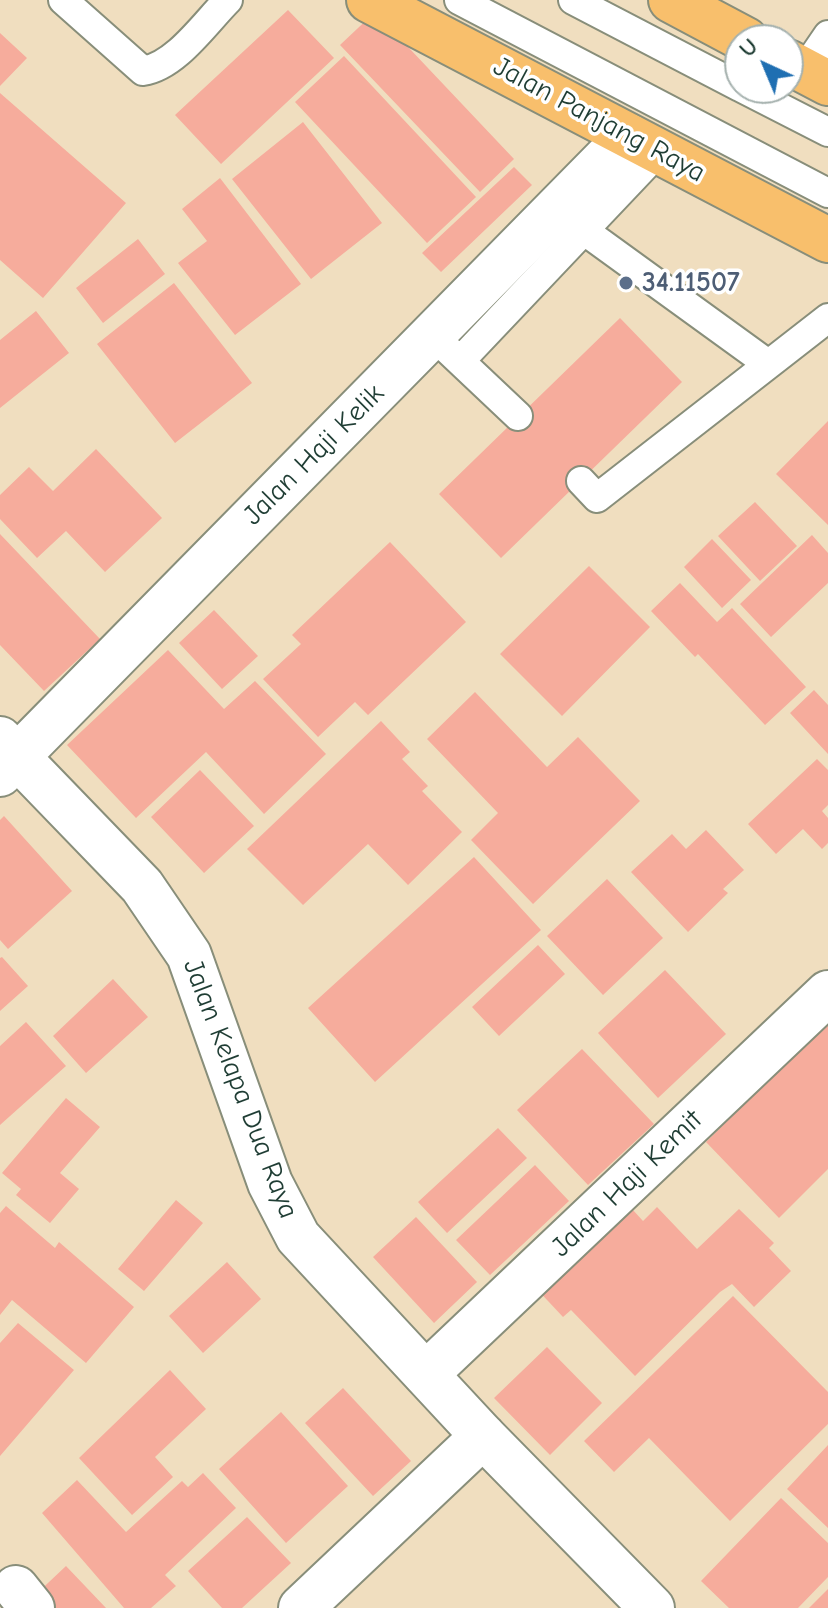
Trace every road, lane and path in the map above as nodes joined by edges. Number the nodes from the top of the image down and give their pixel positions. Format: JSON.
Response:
{"nodes":[{"id":1,"x":63,"y":0,"type":"edge"},
{"id":2,"x":228,"y":0,"type":"edge"},
{"id":3,"x":369,"y":0,"type":"edge"},
{"id":4,"x":459,"y":0,"type":"edge"},
{"id":5,"x":573,"y":0,"type":"edge"},
{"id":6,"x":671,"y":0,"type":"edge"},
{"id":7,"x":728,"y":20,"type":"edge"},
{"id":8,"x":828,"y":35,"type":"edge"},
{"id":9,"x":807,"y":72,"type":"edge"},
{"id":10,"x":724,"y":78,"type":"edge"},
{"id":11,"x":774,"y":104,"type":"edge"},
{"id":12,"x":828,"y":132,"type":"edge"},
{"id":13,"x":644,"y":143,"type":"junction"},
{"id":14,"x":828,"y":193,"type":"edge"},
{"id":15,"x":569,"y":220,"type":"junction"},
{"id":16,"x":828,"y":240,"type":"edge"},
{"id":17,"x":828,"y":318,"type":"edge"},
{"id":18,"x":446,"y":348,"type":"junction"},
{"id":19,"x":768,"y":364,"type":"junction"},
{"id":20,"x":518,"y":416,"type":"dead end"},
{"id":21,"x":581,"y":481,"type":"dead end"},
{"id":22,"x":6,"y":757,"type":"edge"},
{"id":23,"x":828,"y":993,"type":"edge"},
{"id":24,"x":426,"y":1374,"type":"junction"},
{"id":25,"x":483,"y":1436,"type":"junction"},
{"id":26,"x":301,"y":1608,"type":"edge"},
{"id":27,"x":652,"y":1608,"type":"edge"}],
"edges":[{"from":1,"to":2,"type":"lane"},
{"from":3,"to":13,"type":"main road","name":"Jalan Panjang Raya"},
{"from":4,"to":14,"type":"lane"},
{"from":5,"to":10,"type":"lane"},
{"from":6,"to":7,"type":"main road"},
{"from":8,"to":9,"type":"lane"},
{"from":11,"to":12,"type":"lane"},
{"from":13,"to":15,"type":"street","name":"Jalan Haji Kelik"},
{"from":13,"to":16,"type":"main road","name":"Jalan Panjang Raya"},
{"from":15,"to":18,"type":"street","name":"Jalan Haji Kelik"},
{"from":15,"to":19,"type":"lane"},
{"from":17,"to":19,"type":"lane"},
{"from":18,"to":20,"type":"lane"},
{"from":18,"to":22,"type":"street","name":"Jalan Haji Kelik"},
{"from":19,"to":21,"type":"lane"},
{"from":22,"to":24,"type":"street","name":"Jalan Kelapa Dua Raya"},
{"from":23,"to":24,"type":"street","name":"Jalan Haji Kemit"},
{"from":24,"to":25,"type":"street","name":"Jalan Kelapa Dua Raya"},
{"from":25,"to":26,"type":"street"},
{"from":25,"to":27,"type":"street","name":"Jalan Kelapa Dua Raya"}]}
